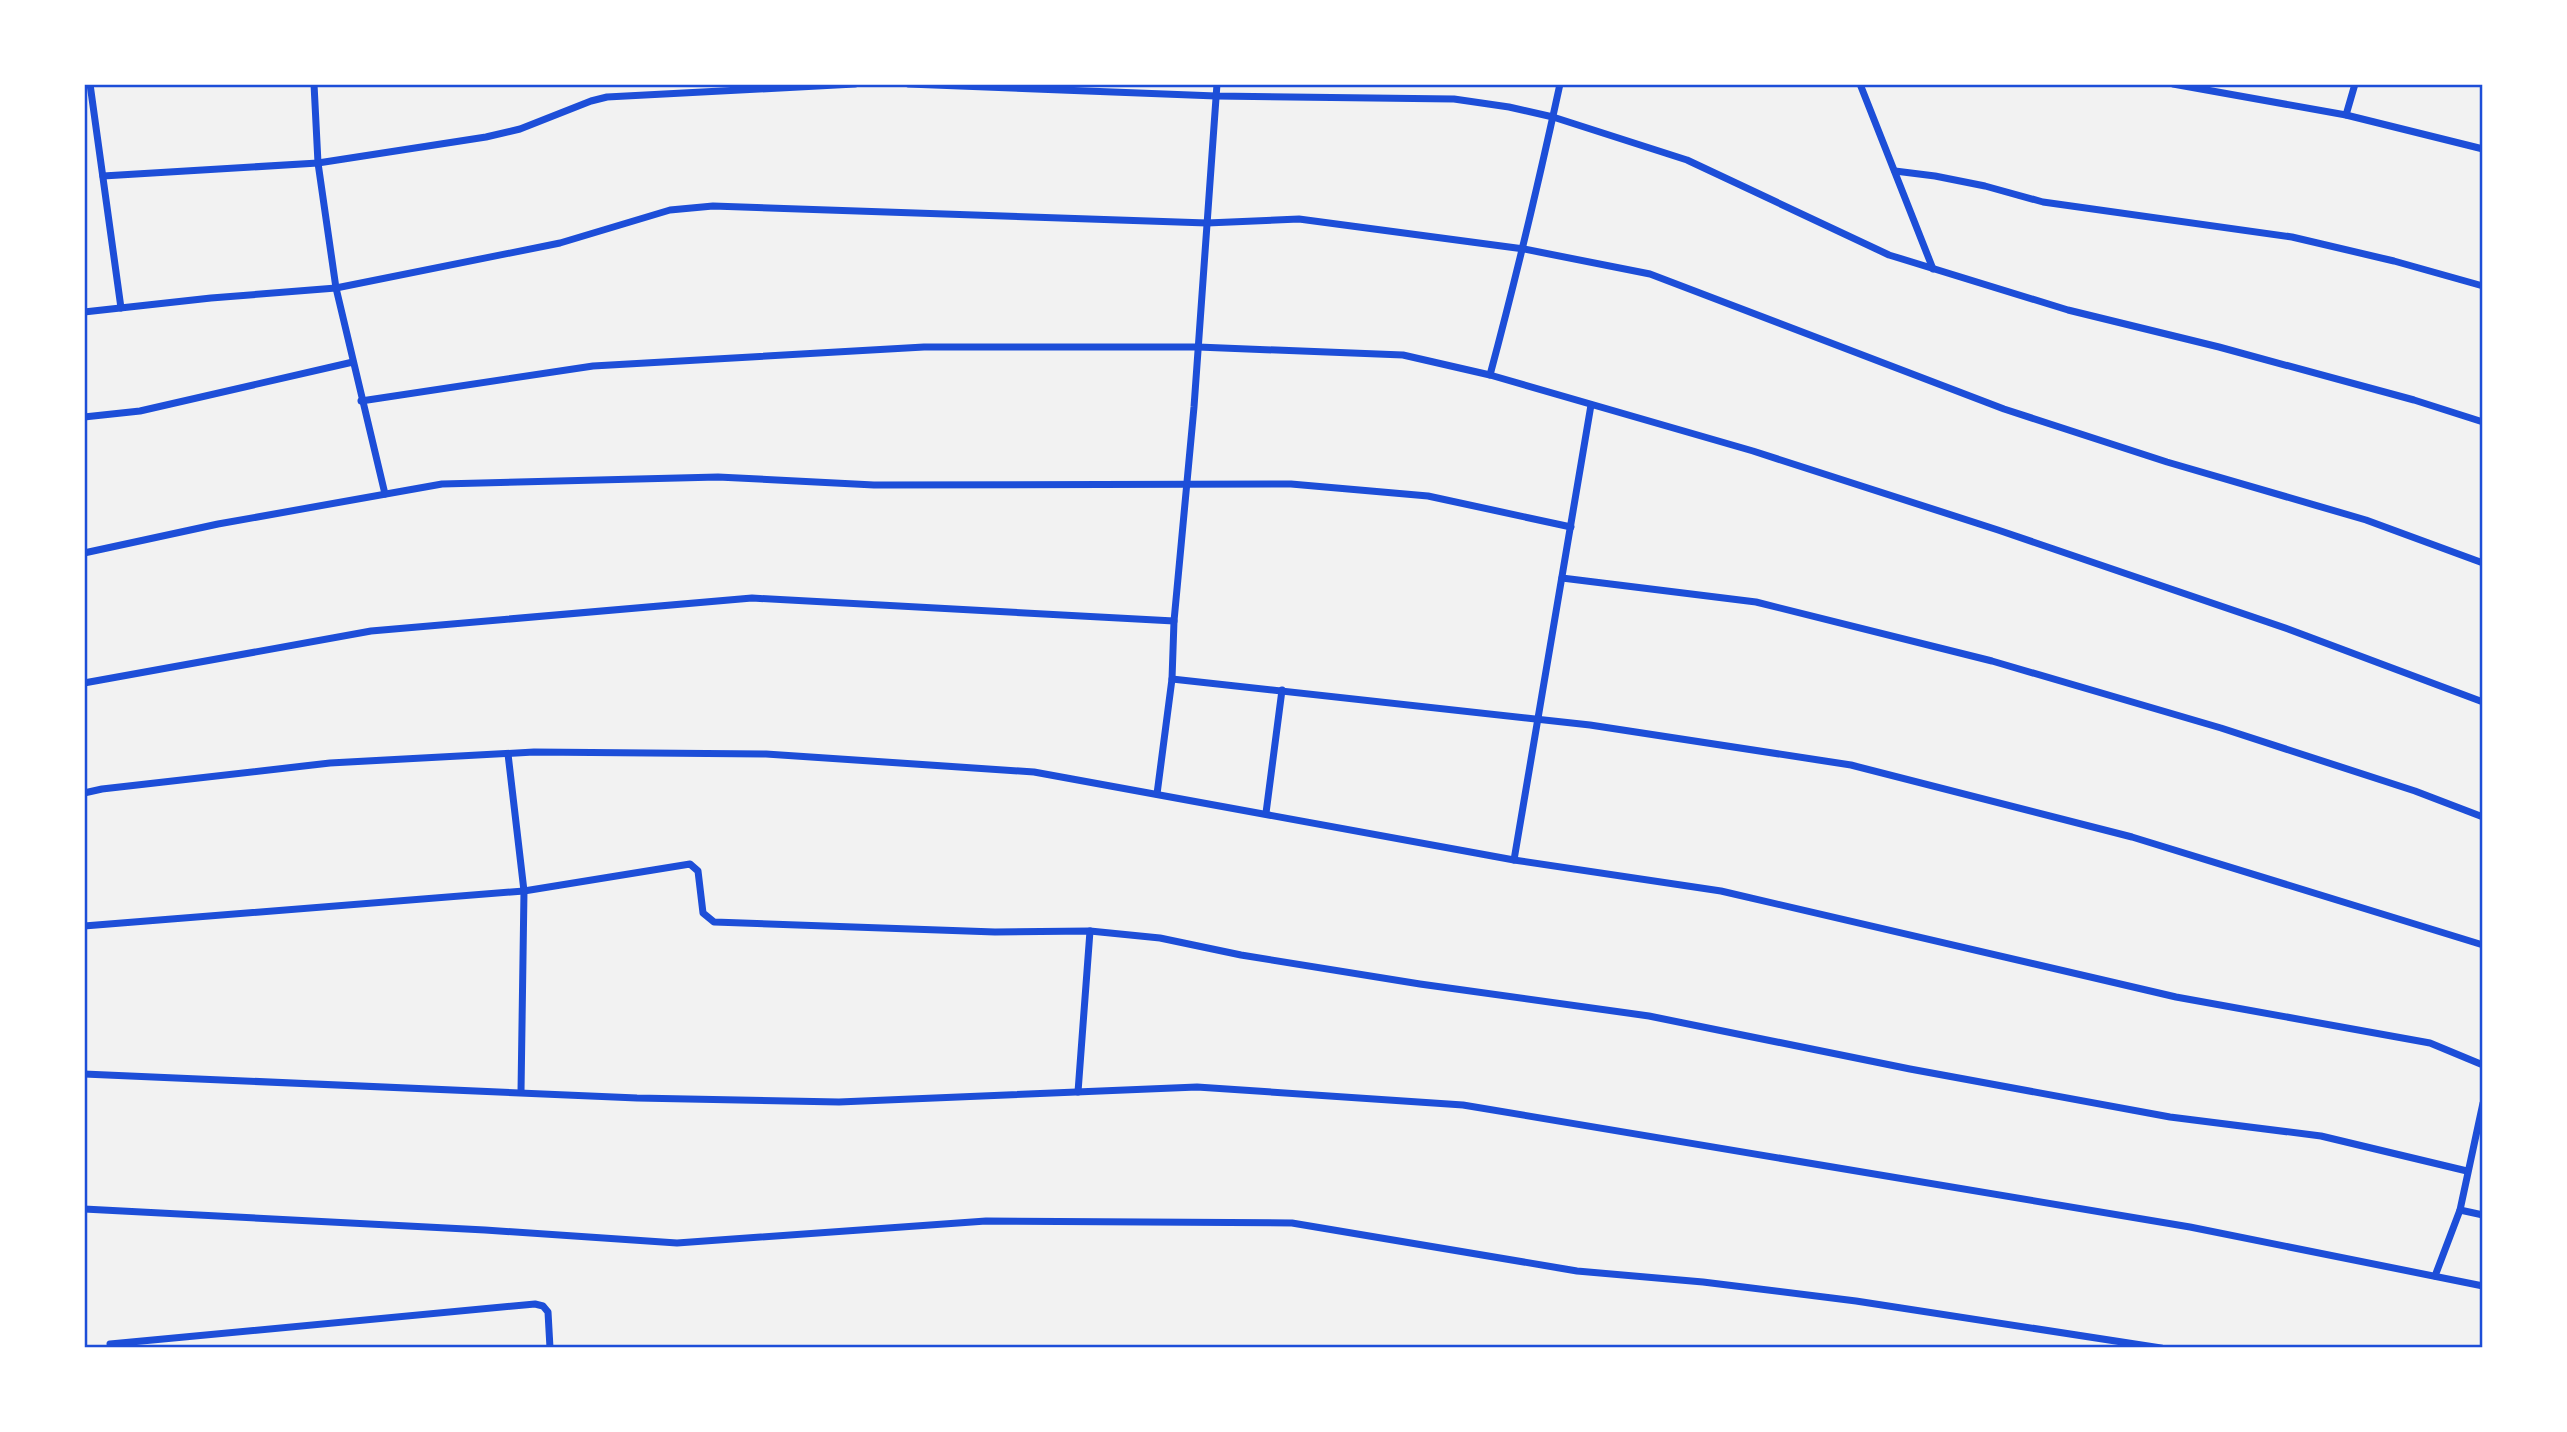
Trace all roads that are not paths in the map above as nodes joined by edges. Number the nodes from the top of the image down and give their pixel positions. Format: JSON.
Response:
{"nodes":[{"id":1,"x":90,"y":84,"type":"edge"},
{"id":2,"x":314,"y":84,"type":"edge"},
{"id":3,"x":855,"y":84,"type":"edge"},
{"id":4,"x":908,"y":84,"type":"edge"},
{"id":5,"x":1217,"y":84,"type":"edge"},
{"id":6,"x":1560,"y":84,"type":"edge"},
{"id":7,"x":1860,"y":84,"type":"edge"},
{"id":8,"x":2173,"y":84,"type":"edge"},
{"id":9,"x":2355,"y":84,"type":"edge"},
{"id":10,"x":1216,"y":96,"type":"junction"},
{"id":11,"x":2346,"y":115,"type":"junction"},
{"id":12,"x":1553,"y":117,"type":"junction"},
{"id":13,"x":2483,"y":149,"type":"edge"},
{"id":14,"x":318,"y":163,"type":"junction"},
{"id":15,"x":1895,"y":171,"type":"junction"},
{"id":16,"x":103,"y":176,"type":"junction"},
{"id":17,"x":1207,"y":223,"type":"junction"},
{"id":18,"x":1524,"y":249,"type":"junction"},
{"id":19,"x":1933,"y":269,"type":"junction"},
{"id":20,"x":2483,"y":286,"type":"edge"},
{"id":21,"x":335,"y":288,"type":"junction"},
{"id":22,"x":121,"y":308,"type":"junction"},
{"id":23,"x":84,"y":312,"type":"edge"},
{"id":24,"x":1198,"y":347,"type":"junction"},
{"id":25,"x":353,"y":362,"type":"junction"},
{"id":26,"x":1490,"y":374,"type":"junction"},
{"id":27,"x":361,"y":401,"type":"junction"},
{"id":28,"x":1591,"y":405,"type":"junction"},
{"id":29,"x":84,"y":416,"type":"edge"},
{"id":30,"x":2483,"y":422,"type":"edge"},
{"id":31,"x":1187,"y":483,"type":"junction"},
{"id":32,"x":385,"y":494,"type":"junction"},
{"id":33,"x":1571,"y":527,"type":"junction"},
{"id":34,"x":84,"y":553,"type":"edge"},
{"id":35,"x":2483,"y":563,"type":"edge"},
{"id":36,"x":1562,"y":578,"type":"junction"},
{"id":37,"x":1174,"y":621,"type":"junction"},
{"id":38,"x":1172,"y":678,"type":"junction"},
{"id":39,"x":84,"y":683,"type":"edge"},
{"id":40,"x":1282,"y":691,"type":"junction"},
{"id":41,"x":2483,"y":702,"type":"edge"},
{"id":42,"x":1537,"y":719,"type":"junction"},
{"id":43,"x":508,"y":754,"type":"junction"},
{"id":44,"x":84,"y":793,"type":"edge"},
{"id":45,"x":1157,"y":794,"type":"junction"},
{"id":46,"x":1266,"y":813,"type":"junction"},
{"id":47,"x":2483,"y":817,"type":"edge"},
{"id":48,"x":1514,"y":860,"type":"junction"},
{"id":49,"x":524,"y":891,"type":"junction"},
{"id":50,"x":84,"y":926,"type":"edge"},
{"id":51,"x":1090,"y":931,"type":"junction"},
{"id":52,"x":2483,"y":945,"type":"edge"},
{"id":53,"x":2483,"y":1065,"type":"edge"},
{"id":54,"x":84,"y":1074,"type":"edge"},
{"id":55,"x":521,"y":1092,"type":"junction"},
{"id":56,"x":1078,"y":1092,"type":"junction"},
{"id":57,"x":2483,"y":1103,"type":"edge"},
{"id":58,"x":2467,"y":1171,"type":"junction"},
{"id":59,"x":84,"y":1209,"type":"edge"},
{"id":60,"x":2460,"y":1210,"type":"junction"},
{"id":61,"x":2483,"y":1215,"type":"edge"},
{"id":62,"x":2435,"y":1276,"type":"junction"},
{"id":63,"x":2483,"y":1286,"type":"edge"},
{"id":64,"x":110,"y":1344,"type":"dead end"},
{"id":65,"x":550,"y":1348,"type":"edge"},
{"id":66,"x":2161,"y":1348,"type":"edge"}],
"edges":[{"from":1,"to":16,"type":"street"},
{"from":2,"to":14,"type":"street"},
{"from":3,"to":14,"type":"street"},
{"from":4,"to":10,"type":"street"},
{"from":5,"to":10,"type":"street"},
{"from":6,"to":12,"type":"street"},
{"from":7,"to":15,"type":"street"},
{"from":8,"to":11,"type":"street"},
{"from":9,"to":11,"type":"street"},
{"from":10,"to":12,"type":"street"},
{"from":10,"to":17,"type":"street"},
{"from":11,"to":13,"type":"street"},
{"from":12,"to":18,"type":"street"},
{"from":12,"to":19,"type":"street"},
{"from":14,"to":16,"type":"street"},
{"from":14,"to":21,"type":"street"},
{"from":15,"to":19,"type":"street"},
{"from":15,"to":20,"type":"street"},
{"from":16,"to":22,"type":"street"},
{"from":17,"to":18,"type":"street"},
{"from":17,"to":21,"type":"street"},
{"from":17,"to":24,"type":"street"},
{"from":18,"to":26,"type":"street"},
{"from":18,"to":35,"type":"street"},
{"from":19,"to":30,"type":"street"},
{"from":21,"to":22,"type":"street"},
{"from":21,"to":25,"type":"street"},
{"from":22,"to":23,"type":"street"},
{"from":24,"to":26,"type":"street"},
{"from":24,"to":27,"type":"street"},
{"from":24,"to":31,"type":"street"},
{"from":25,"to":27,"type":"street"},
{"from":25,"to":29,"type":"street"},
{"from":26,"to":28,"type":"street"},
{"from":27,"to":32,"type":"street"},
{"from":28,"to":33,"type":"street"},
{"from":28,"to":41,"type":"street"},
{"from":31,"to":32,"type":"street"},
{"from":31,"to":33,"type":"street"},
{"from":31,"to":37,"type":"street"},
{"from":32,"to":34,"type":"street"},
{"from":33,"to":36,"type":"street"},
{"from":36,"to":42,"type":"street"},
{"from":36,"to":47,"type":"street"},
{"from":37,"to":38,"type":"street"},
{"from":37,"to":39,"type":"street"},
{"from":38,"to":40,"type":"street"},
{"from":38,"to":45,"type":"street"},
{"from":40,"to":42,"type":"street"},
{"from":40,"to":46,"type":"street"},
{"from":42,"to":48,"type":"street"},
{"from":42,"to":52,"type":"street"},
{"from":43,"to":44,"type":"street"},
{"from":43,"to":45,"type":"street"},
{"from":43,"to":49,"type":"street"},
{"from":45,"to":46,"type":"street"},
{"from":46,"to":48,"type":"street"},
{"from":48,"to":53,"type":"street"},
{"from":49,"to":50,"type":"street"},
{"from":49,"to":51,"type":"street"},
{"from":49,"to":55,"type":"street"},
{"from":51,"to":56,"type":"street"},
{"from":51,"to":58,"type":"street"},
{"from":54,"to":55,"type":"street"},
{"from":55,"to":56,"type":"street"},
{"from":56,"to":62,"type":"street"},
{"from":57,"to":58,"type":"street"},
{"from":58,"to":60,"type":"street"},
{"from":59,"to":66,"type":"street"},
{"from":60,"to":61,"type":"street"},
{"from":60,"to":62,"type":"street"},
{"from":62,"to":63,"type":"street"},
{"from":64,"to":65,"type":"street"}]}
